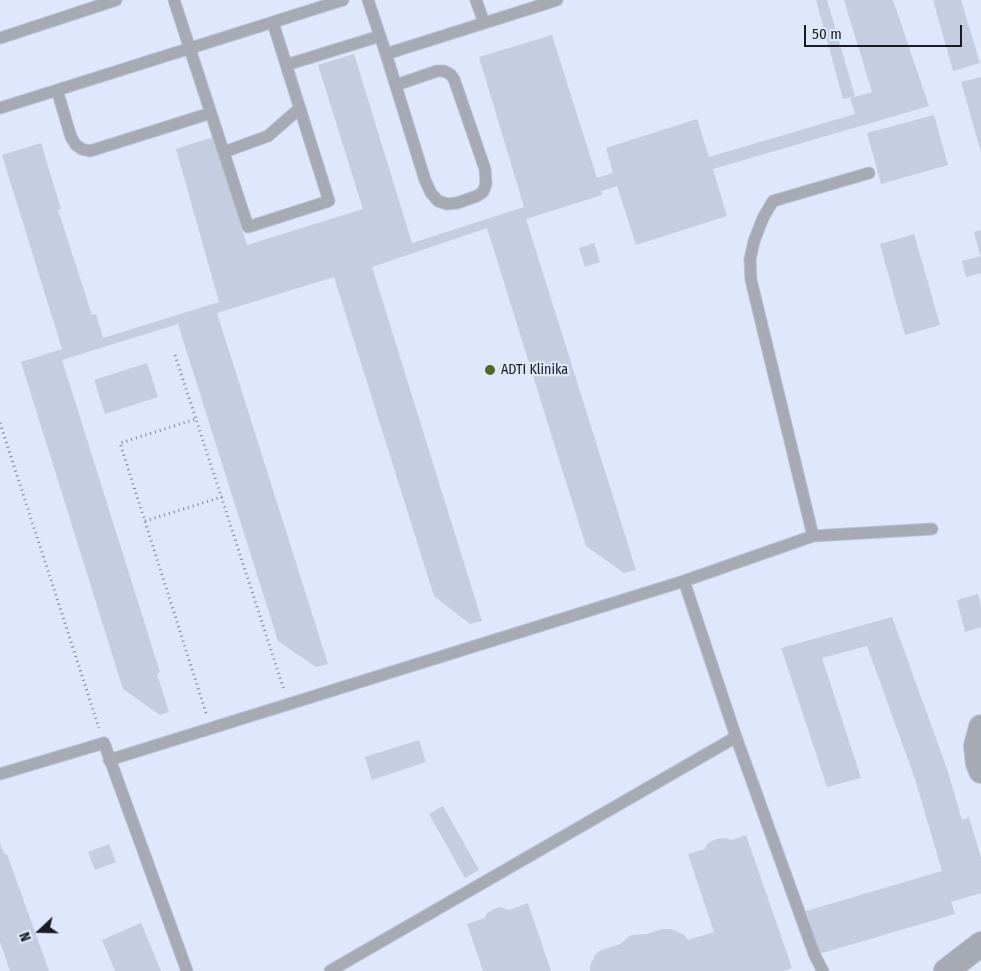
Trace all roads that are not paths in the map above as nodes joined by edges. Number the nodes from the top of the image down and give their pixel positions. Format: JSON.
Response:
{"nodes":[{"id":1,"x":116,"y":0,"type":"edge"},
{"id":2,"x":174,"y":0,"type":"edge"},
{"id":3,"x":343,"y":0,"type":"edge"},
{"id":4,"x":368,"y":0,"type":"edge"},
{"id":5,"x":476,"y":0,"type":"edge"},
{"id":6,"x":557,"y":0,"type":"edge"},
{"id":7,"x":273,"y":23,"type":"junction"},
{"id":8,"x":484,"y":24,"type":"junction"},
{"id":9,"x":380,"y":36,"type":"junction"},
{"id":10,"x":0,"y":38,"type":"edge"},
{"id":11,"x":190,"y":48,"type":"junction"},
{"id":12,"x":386,"y":54,"type":"junction"},
{"id":13,"x":286,"y":66,"type":"junction"},
{"id":14,"x":396,"y":86,"type":"junction"},
{"id":15,"x":57,"y":90,"type":"junction"},
{"id":16,"x":0,"y":108,"type":"edge"},
{"id":17,"x":300,"y":108,"type":"junction"},
{"id":18,"x":211,"y":113,"type":"junction"},
{"id":19,"x":224,"y":152,"type":"junction"},
{"id":20,"x":869,"y":173,"type":"dead end"},
{"id":21,"x":932,"y":528,"type":"dead end"},
{"id":22,"x":813,"y":536,"type":"junction"},
{"id":23,"x":684,"y":581,"type":"junction"},
{"id":24,"x":981,"y":727,"type":"edge"},
{"id":25,"x":736,"y":737,"type":"junction"},
{"id":26,"x":110,"y":760,"type":"junction"},
{"id":27,"x":981,"y":771,"type":"edge"},
{"id":28,"x":0,"y":774,"type":"edge"},
{"id":29,"x":981,"y":944,"type":"edge"},
{"id":30,"x":187,"y":971,"type":"edge"},
{"id":31,"x":330,"y":971,"type":"edge"},
{"id":32,"x":823,"y":971,"type":"edge"},
{"id":33,"x":946,"y":971,"type":"edge"}],
"edges":[{"from":1,"to":10,"type":"lane"},
{"from":2,"to":11,"type":"lane"},
{"from":3,"to":7,"type":"lane"},
{"from":4,"to":9,"type":"lane"},
{"from":5,"to":8,"type":"lane"},
{"from":6,"to":8,"type":"lane"},
{"from":7,"to":11,"type":"lane"},
{"from":7,"to":13,"type":"lane"},
{"from":8,"to":12,"type":"lane"},
{"from":9,"to":12,"type":"lane"},
{"from":9,"to":13,"type":"lane"},
{"from":11,"to":15,"type":"lane"},
{"from":11,"to":18,"type":"lane"},
{"from":12,"to":14,"type":"lane"},
{"from":13,"to":17,"type":"lane"},
{"from":14,"to":14,"type":"lane"},
{"from":15,"to":16,"type":"lane"},
{"from":15,"to":18,"type":"lane"},
{"from":17,"to":19,"type":"lane"},
{"from":17,"to":19,"type":"lane"},
{"from":18,"to":19,"type":"lane"},
{"from":20,"to":22,"type":"lane"},
{"from":21,"to":22,"type":"lane"},
{"from":22,"to":23,"type":"lane"},
{"from":23,"to":25,"type":"lane"},
{"from":23,"to":26,"type":"lane"},
{"from":24,"to":27,"type":"street"},
{"from":25,"to":31,"type":"lane"},
{"from":25,"to":32,"type":"lane"},
{"from":26,"to":28,"type":"lane"},
{"from":26,"to":30,"type":"lane"},
{"from":29,"to":33,"type":"street"}]}
